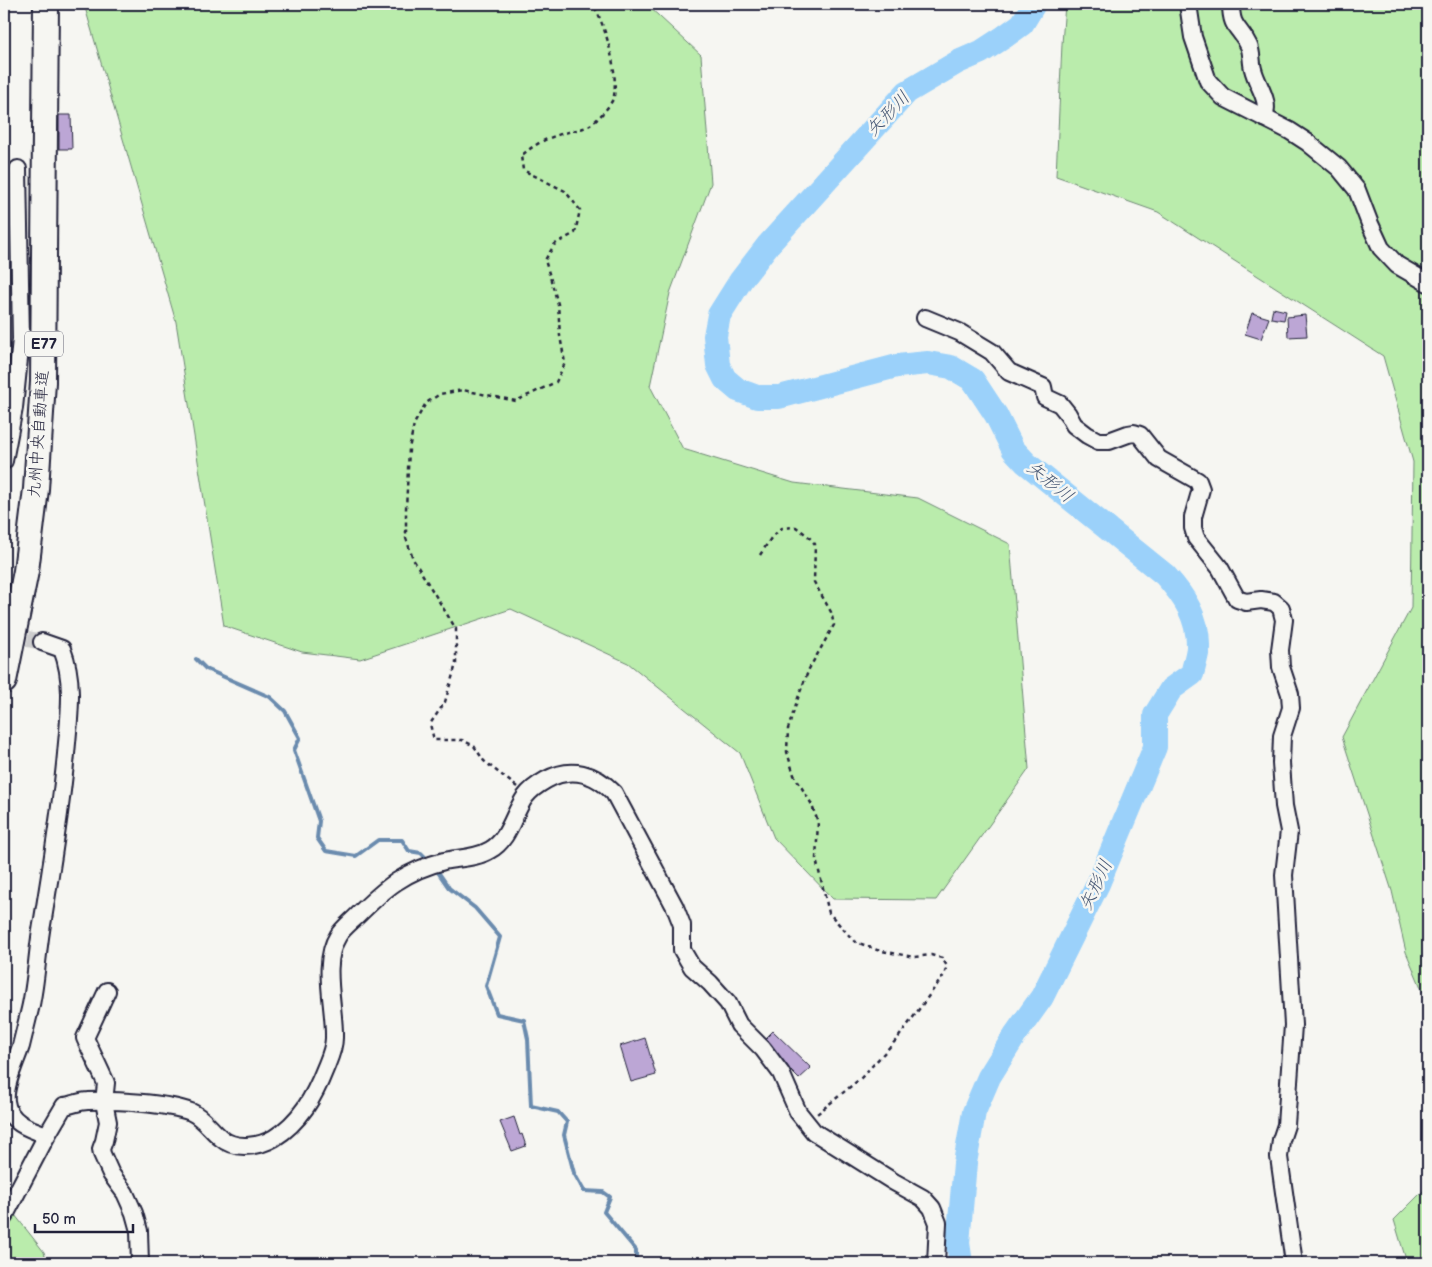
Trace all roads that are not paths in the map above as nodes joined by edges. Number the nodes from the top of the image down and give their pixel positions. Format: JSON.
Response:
{"nodes":[{"id":1,"x":34,"y":4,"type":"edge"},
{"id":2,"x":46,"y":4,"type":"edge"},
{"id":3,"x":1188,"y":4,"type":"edge"},
{"id":4,"x":1231,"y":4,"type":"edge"},
{"id":5,"x":1264,"y":118,"type":"junction"},
{"id":6,"x":18,"y":169,"type":"dead end"},
{"id":7,"x":1428,"y":283,"type":"edge"},
{"id":8,"x":924,"y":318,"type":"dead end"},
{"id":9,"x":4,"y":461,"type":"edge"},
{"id":10,"x":4,"y":628,"type":"edge"},
{"id":11,"x":42,"y":642,"type":"tunnel mouth"},
{"id":12,"x":4,"y":681,"type":"edge"},
{"id":13,"x":107,"y":992,"type":"dead end"},
{"id":14,"x":104,"y":1102,"type":"junction"},
{"id":15,"x":47,"y":1135,"type":"junction"},
{"id":16,"x":4,"y":1217,"type":"edge"},
{"id":17,"x":140,"y":1263,"type":"edge"},
{"id":18,"x":936,"y":1263,"type":"edge"},
{"id":19,"x":1294,"y":1263,"type":"edge"}],
"edges":[{"from":1,"to":10,"type":"highway","name":"九州中央自動車道","number":"E77"},
{"from":2,"to":12,"type":"highway","name":"九州中央自動車道","number":"E77"},
{"from":3,"to":5,"type":"street"},
{"from":4,"to":5,"type":"street"},
{"from":5,"to":7,"type":"street"},
{"from":6,"to":9,"type":"street"},
{"from":8,"to":19,"type":"street"},
{"from":11,"to":15,"type":"street"},
{"from":13,"to":14,"type":"street"},
{"from":14,"to":15,"type":"street"},
{"from":14,"to":17,"type":"street"},
{"from":14,"to":18,"type":"street"},
{"from":15,"to":16,"type":"street"}]}
